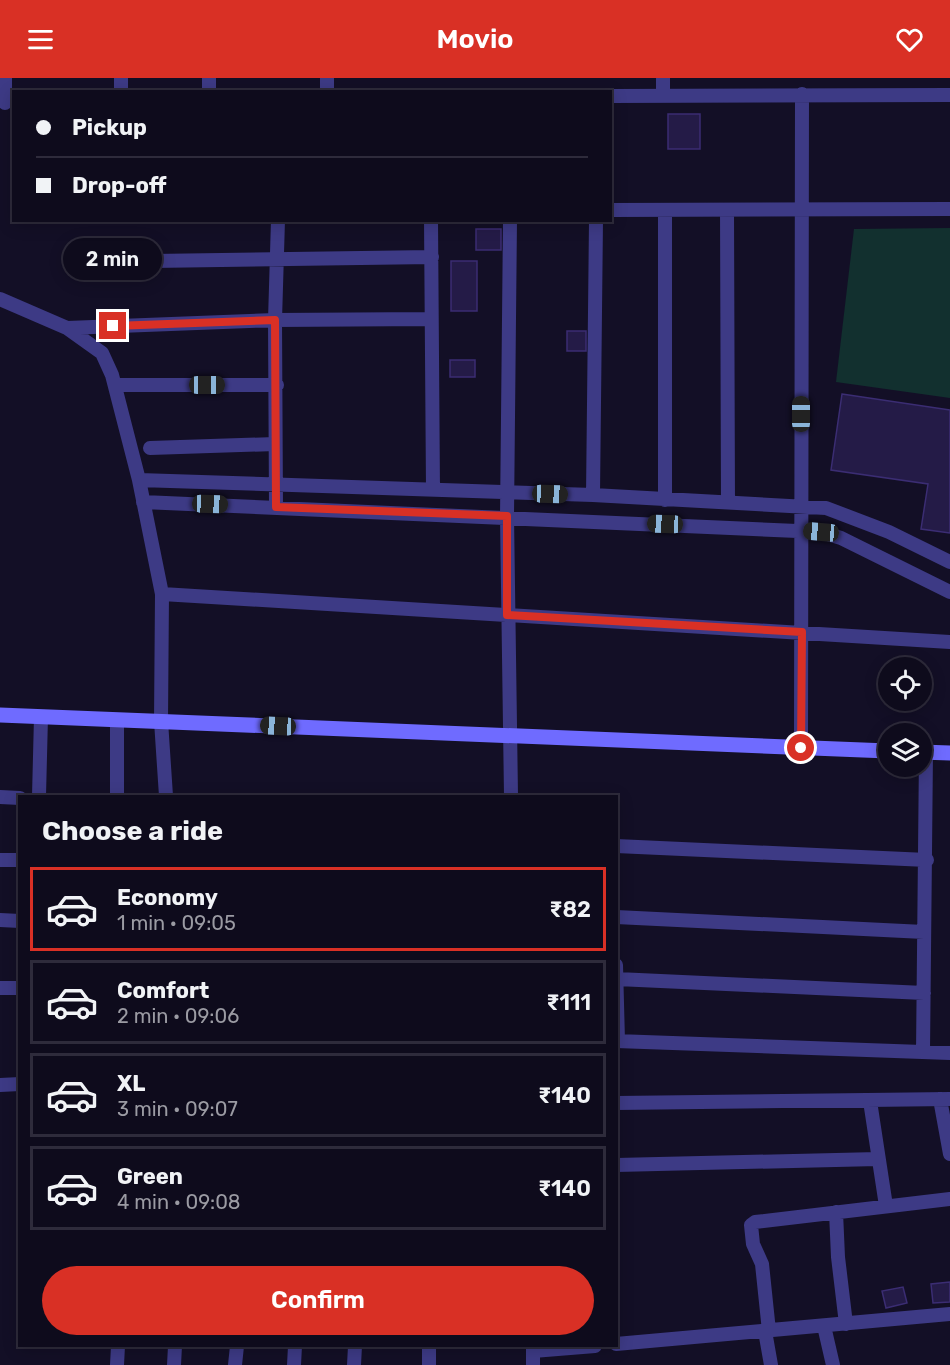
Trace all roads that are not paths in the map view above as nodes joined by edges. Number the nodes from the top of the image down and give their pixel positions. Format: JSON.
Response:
{"nodes":[{"id":1,"x":5,"y":78,"type":"edge"},
{"id":2,"x":663,"y":78,"type":"edge"},
{"id":3,"x":802,"y":94,"type":"junction"},
{"id":4,"x":950,"y":94,"type":"edge"},
{"id":5,"x":663,"y":95,"type":"junction"},
{"id":6,"x":612,"y":96,"type":"edge"},
{"id":7,"x":6,"y":103,"type":"edge"},
{"id":8,"x":950,"y":209,"type":"edge"},
{"id":9,"x":612,"y":210,"type":"edge"},
{"id":10,"x":665,"y":210,"type":"junction"},
{"id":11,"x":727,"y":210,"type":"junction"},
{"id":12,"x":801,"y":210,"type":"junction"},
{"id":13,"x":278,"y":222,"type":"edge"},
{"id":14,"x":431,"y":222,"type":"edge"},
{"id":15,"x":510,"y":222,"type":"edge"},
{"id":16,"x":596,"y":222,"type":"edge"},
{"id":17,"x":432,"y":257,"type":"junction"},
{"id":18,"x":278,"y":260,"type":"junction"},
{"id":19,"x":83,"y":262,"type":"dead end"},
{"id":20,"x":0,"y":299,"type":"edge"},
{"id":21,"x":431,"y":319,"type":"junction"},
{"id":22,"x":275,"y":320,"type":"junction"},
{"id":23,"x":67,"y":328,"type":"junction"},
{"id":24,"x":277,"y":385,"type":"junction"},
{"id":25,"x":115,"y":386,"type":"junction"},
{"id":26,"x":275,"y":444,"type":"junction"},
{"id":27,"x":150,"y":448,"type":"dead end"},
{"id":28,"x":138,"y":480,"type":"junction"},
{"id":29,"x":277,"y":485,"type":"junction"},
{"id":30,"x":433,"y":490,"type":"junction"},
{"id":31,"x":507,"y":493,"type":"junction"},
{"id":32,"x":593,"y":495,"type":"junction"},
{"id":33,"x":665,"y":500,"type":"junction"},
{"id":34,"x":143,"y":502,"type":"junction"},
{"id":35,"x":728,"y":502,"type":"junction"},
{"id":36,"x":801,"y":505,"type":"junction"},
{"id":37,"x":276,"y":507,"type":"junction"},
{"id":38,"x":507,"y":516,"type":"junction"},
{"id":39,"x":801,"y":530,"type":"junction"},
{"id":40,"x":950,"y":561,"type":"edge"},
{"id":41,"x":950,"y":592,"type":"edge"},
{"id":42,"x":162,"y":594,"type":"junction"},
{"id":43,"x":507,"y":615,"type":"junction"},
{"id":44,"x":802,"y":632,"type":"junction"},
{"id":45,"x":950,"y":642,"type":"edge"},
{"id":46,"x":0,"y":714,"type":"edge"},
{"id":47,"x":40,"y":717,"type":"junction"},
{"id":48,"x":117,"y":720,"type":"junction"},
{"id":49,"x":161,"y":721,"type":"junction"},
{"id":50,"x":511,"y":736,"type":"junction"},
{"id":51,"x":801,"y":748,"type":"junction"},
{"id":52,"x":878,"y":751,"type":"edge"},
{"id":53,"x":932,"y":752,"type":"edge"},
{"id":54,"x":950,"y":753,"type":"edge"},
{"id":55,"x":924,"y":777,"type":"edge"},
{"id":56,"x":39,"y":795,"type":"edge"},
{"id":57,"x":117,"y":795,"type":"edge"},
{"id":58,"x":166,"y":795,"type":"edge"},
{"id":59,"x":511,"y":795,"type":"edge"},
{"id":60,"x":0,"y":797,"type":"edge"},
{"id":61,"x":18,"y":798,"type":"edge"},
{"id":62,"x":618,"y":846,"type":"edge"},
{"id":63,"x":0,"y":860,"type":"edge"},
{"id":64,"x":18,"y":860,"type":"edge"},
{"id":65,"x":927,"y":860,"type":"junction"},
{"id":66,"x":618,"y":917,"type":"edge"},
{"id":67,"x":0,"y":920,"type":"edge"},
{"id":68,"x":18,"y":921,"type":"edge"},
{"id":69,"x":924,"y":932,"type":"junction"},
{"id":70,"x":618,"y":979,"type":"edge"},
{"id":71,"x":0,"y":988,"type":"edge"},
{"id":72,"x":18,"y":988,"type":"edge"},
{"id":73,"x":924,"y":993,"type":"junction"},
{"id":74,"x":618,"y":1041,"type":"edge"},
{"id":75,"x":923,"y":1053,"type":"junction"},
{"id":76,"x":950,"y":1053,"type":"edge"},
{"id":77,"x":18,"y":1084,"type":"edge"},
{"id":78,"x":0,"y":1085,"type":"edge"},
{"id":79,"x":945,"y":1099,"type":"edge"},
{"id":80,"x":870,"y":1101,"type":"junction"},
{"id":81,"x":618,"y":1103,"type":"edge"},
{"id":82,"x":950,"y":1154,"type":"edge"},
{"id":83,"x":878,"y":1159,"type":"junction"},
{"id":84,"x":618,"y":1165,"type":"edge"},
{"id":85,"x":950,"y":1199,"type":"edge"},
{"id":86,"x":886,"y":1206,"type":"junction"},
{"id":87,"x":836,"y":1212,"type":"junction"},
{"id":88,"x":950,"y":1314,"type":"edge"},
{"id":89,"x":846,"y":1324,"type":"junction"},
{"id":90,"x":824,"y":1326,"type":"junction"},
{"id":91,"x":767,"y":1331,"type":"junction"},
{"id":92,"x":618,"y":1344,"type":"edge"},
{"id":93,"x":118,"y":1347,"type":"edge"},
{"id":94,"x":176,"y":1347,"type":"edge"},
{"id":95,"x":237,"y":1347,"type":"edge"},
{"id":96,"x":295,"y":1347,"type":"edge"},
{"id":97,"x":355,"y":1347,"type":"edge"},
{"id":98,"x":429,"y":1347,"type":"edge"},
{"id":99,"x":587,"y":1347,"type":"edge"},
{"id":100,"x":533,"y":1354,"type":"edge"},
{"id":101,"x":117,"y":1365,"type":"edge"},
{"id":102,"x":174,"y":1365,"type":"edge"},
{"id":103,"x":235,"y":1365,"type":"edge"},
{"id":104,"x":294,"y":1365,"type":"edge"},
{"id":105,"x":354,"y":1365,"type":"edge"},
{"id":106,"x":429,"y":1365,"type":"edge"},
{"id":107,"x":771,"y":1365,"type":"edge"},
{"id":108,"x":833,"y":1365,"type":"edge"}],
"edges":[{"from":1,"to":7,"type":"street"},
{"from":2,"to":5,"type":"street"},
{"from":3,"to":4,"type":"street"},
{"from":3,"to":5,"type":"street"},
{"from":3,"to":12,"type":"street"},
{"from":5,"to":6,"type":"street"},
{"from":8,"to":12,"type":"street"},
{"from":9,"to":10,"type":"street"},
{"from":10,"to":11,"type":"street"},
{"from":10,"to":33,"type":"street"},
{"from":11,"to":12,"type":"street"},
{"from":11,"to":35,"type":"street"},
{"from":12,"to":36,"type":"street"},
{"from":13,"to":18,"type":"street"},
{"from":14,"to":17,"type":"street"},
{"from":15,"to":31,"type":"street"},
{"from":16,"to":32,"type":"street"},
{"from":17,"to":18,"type":"street"},
{"from":17,"to":21,"type":"street"},
{"from":18,"to":19,"type":"street"},
{"from":18,"to":22,"type":"street"},
{"from":20,"to":23,"type":"street"},
{"from":21,"to":22,"type":"street"},
{"from":21,"to":30,"type":"street"},
{"from":22,"to":23,"type":"street"},
{"from":22,"to":24,"type":"street"},
{"from":23,"to":25,"type":"street"},
{"from":24,"to":25,"type":"street"},
{"from":24,"to":26,"type":"street"},
{"from":25,"to":28,"type":"street"},
{"from":26,"to":27,"type":"street"},
{"from":26,"to":29,"type":"street"},
{"from":28,"to":29,"type":"street"},
{"from":28,"to":34,"type":"street"},
{"from":29,"to":30,"type":"street"},
{"from":29,"to":37,"type":"street"},
{"from":30,"to":31,"type":"street"},
{"from":31,"to":32,"type":"street"},
{"from":31,"to":38,"type":"street"},
{"from":32,"to":33,"type":"street"},
{"from":33,"to":35,"type":"street"},
{"from":34,"to":37,"type":"street"},
{"from":34,"to":42,"type":"street"},
{"from":35,"to":36,"type":"street"},
{"from":36,"to":39,"type":"street"},
{"from":36,"to":40,"type":"street"},
{"from":37,"to":38,"type":"street"},
{"from":38,"to":39,"type":"street"},
{"from":38,"to":43,"type":"street"},
{"from":39,"to":41,"type":"street"},
{"from":39,"to":44,"type":"street"},
{"from":42,"to":43,"type":"street"},
{"from":42,"to":49,"type":"street"},
{"from":43,"to":44,"type":"street"},
{"from":43,"to":50,"type":"street"},
{"from":44,"to":45,"type":"street"},
{"from":44,"to":51,"type":"street"},
{"from":46,"to":47,"type":"street"},
{"from":47,"to":48,"type":"street"},
{"from":47,"to":56,"type":"street"},
{"from":48,"to":49,"type":"street"},
{"from":48,"to":57,"type":"street"},
{"from":49,"to":50,"type":"street"},
{"from":49,"to":58,"type":"street"},
{"from":50,"to":51,"type":"street"},
{"from":50,"to":59,"type":"street"},
{"from":51,"to":52,"type":"street"},
{"from":53,"to":54,"type":"street"},
{"from":55,"to":65,"type":"street"},
{"from":60,"to":61,"type":"street"},
{"from":62,"to":65,"type":"street"},
{"from":63,"to":64,"type":"street"},
{"from":65,"to":69,"type":"street"},
{"from":66,"to":69,"type":"street"},
{"from":67,"to":68,"type":"street"},
{"from":69,"to":73,"type":"street"},
{"from":70,"to":73,"type":"street"},
{"from":71,"to":72,"type":"street"},
{"from":73,"to":75,"type":"street"},
{"from":74,"to":75,"type":"street"},
{"from":75,"to":76,"type":"street"},
{"from":77,"to":78,"type":"street"},
{"from":79,"to":80,"type":"street"},
{"from":79,"to":82,"type":"street"},
{"from":80,"to":81,"type":"street"},
{"from":80,"to":83,"type":"street"},
{"from":83,"to":84,"type":"street"},
{"from":83,"to":86,"type":"street"},
{"from":85,"to":86,"type":"street"},
{"from":86,"to":87,"type":"street"},
{"from":87,"to":89,"type":"street"},
{"from":87,"to":91,"type":"street"},
{"from":88,"to":89,"type":"street"},
{"from":89,"to":90,"type":"street"},
{"from":90,"to":91,"type":"street"},
{"from":90,"to":108,"type":"street"},
{"from":91,"to":92,"type":"street"},
{"from":91,"to":107,"type":"street"},
{"from":93,"to":101,"type":"street"},
{"from":94,"to":102,"type":"street"},
{"from":95,"to":103,"type":"street"},
{"from":96,"to":104,"type":"street"},
{"from":97,"to":105,"type":"street"},
{"from":98,"to":106,"type":"street"},
{"from":99,"to":100,"type":"street"}]}
